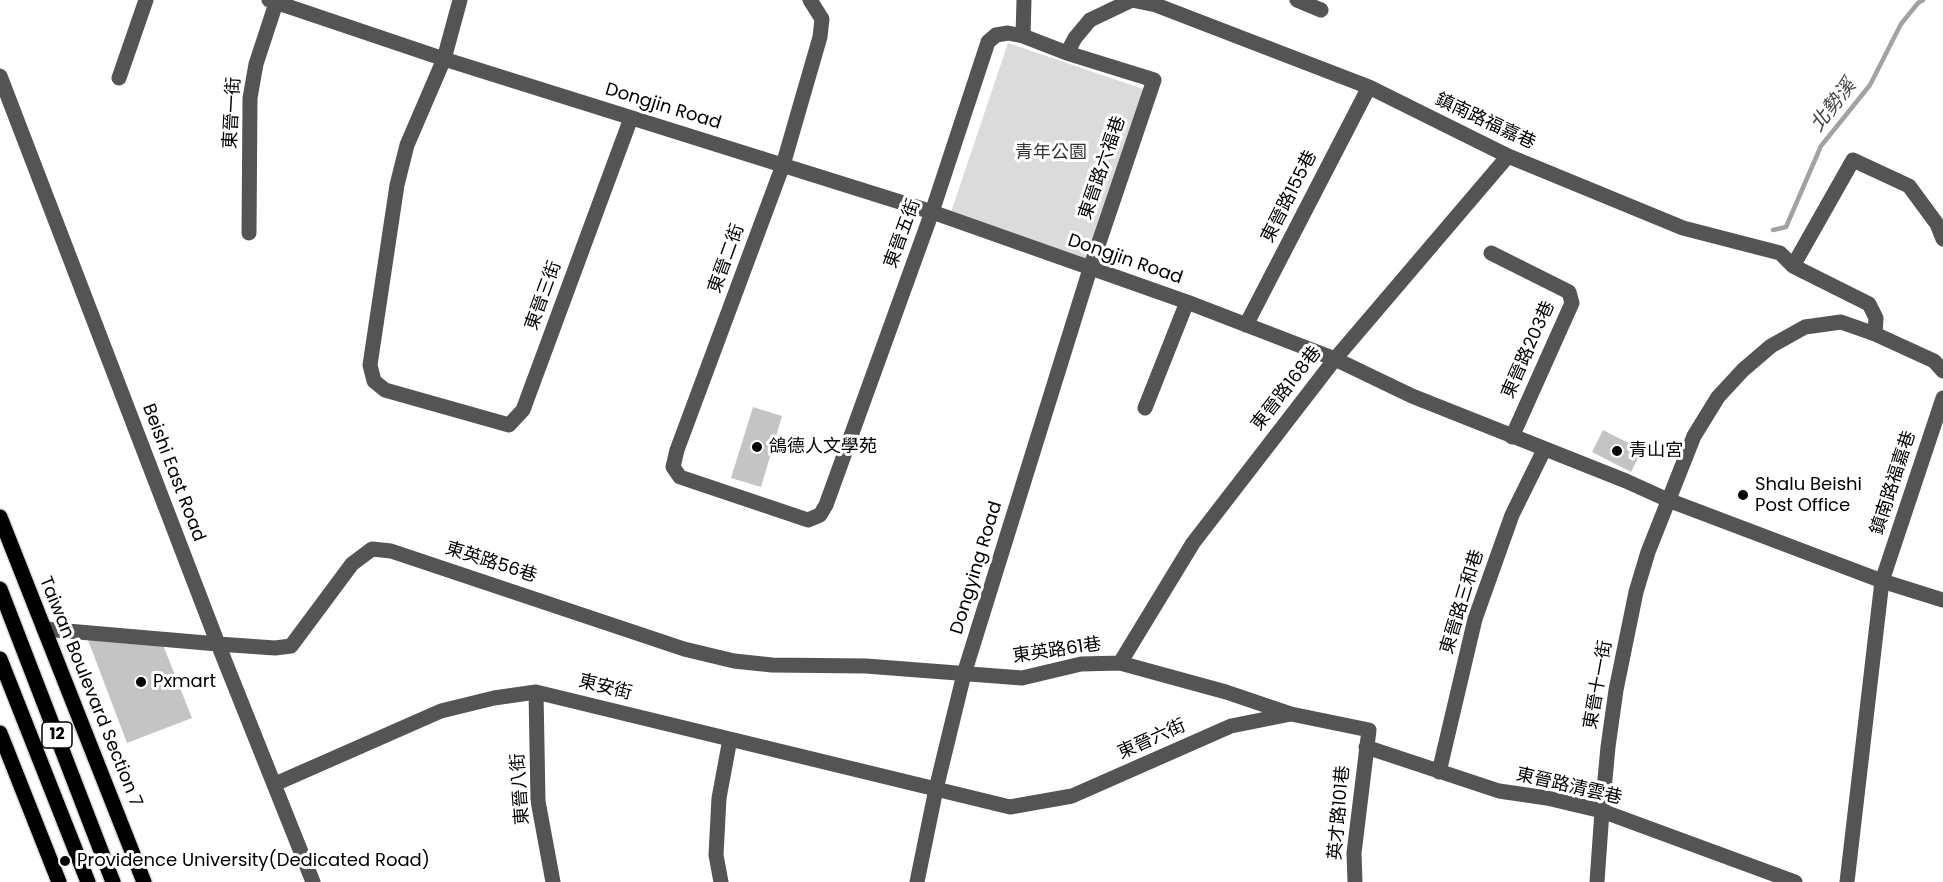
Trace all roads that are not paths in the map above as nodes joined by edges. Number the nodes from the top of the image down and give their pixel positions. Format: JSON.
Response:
{"nodes":[{"id":1,"x":146,"y":0,"type":"edge"},
{"id":2,"x":460,"y":0,"type":"edge"},
{"id":3,"x":810,"y":0,"type":"edge"},
{"id":4,"x":1024,"y":0,"type":"edge"},
{"id":5,"x":1297,"y":0,"type":"edge"},
{"id":6,"x":274,"y":1,"type":"edge"},
{"id":7,"x":1145,"y":1,"type":"edge"},
{"id":8,"x":1321,"y":10,"type":"dead end"},
{"id":9,"x":1023,"y":36,"type":"junction"},
{"id":10,"x":1067,"y":53,"type":"junction"},
{"id":11,"x":444,"y":59,"type":"junction"},
{"id":12,"x":0,"y":76,"type":"edge"},
{"id":13,"x":119,"y":78,"type":"dead end"},
{"id":14,"x":1154,"y":80,"type":"joint"},
{"id":15,"x":1369,"y":87,"type":"junction"},
{"id":16,"x":631,"y":118,"type":"junction"},
{"id":17,"x":1508,"y":156,"type":"junction"},
{"id":18,"x":783,"y":165,"type":"junction"},
{"id":19,"x":932,"y":212,"type":"junction"},
{"id":20,"x":249,"y":233,"type":"dead end"},
{"id":21,"x":1943,"y":240,"type":"edge"},
{"id":22,"x":1491,"y":253,"type":"dead end"},
{"id":23,"x":1793,"y":266,"type":"junction"},
{"id":24,"x":1090,"y":269,"type":"junction"},
{"id":25,"x":1187,"y":302,"type":"junction"},
{"id":26,"x":1246,"y":325,"type":"junction"},
{"id":27,"x":1875,"y":334,"type":"junction"},
{"id":28,"x":1335,"y":360,"type":"junction"},
{"id":29,"x":1943,"y":371,"type":"edge"},
{"id":30,"x":1943,"y":398,"type":"edge"},
{"id":31,"x":1145,"y":408,"type":"dead end"},
{"id":32,"x":1512,"y":437,"type":"junction"},
{"id":33,"x":1544,"y":450,"type":"junction"},
{"id":34,"x":732,"y":495,"type":"joint"},
{"id":35,"x":1668,"y":500,"type":"junction"},
{"id":36,"x":0,"y":517,"type":"edge"},
{"id":37,"x":1882,"y":581,"type":"junction"},
{"id":38,"x":0,"y":589,"type":"edge"},
{"id":39,"x":1943,"y":600,"type":"edge"},
{"id":40,"x":44,"y":629,"type":"junction"},
{"id":41,"x":218,"y":644,"type":"junction"},
{"id":42,"x":0,"y":659,"type":"edge"},
{"id":43,"x":1120,"y":663,"type":"junction"},
{"id":44,"x":964,"y":674,"type":"junction"},
{"id":45,"x":536,"y":692,"type":"junction"},
{"id":46,"x":1291,"y":714,"type":"junction"},
{"id":47,"x":0,"y":733,"type":"edge"},
{"id":48,"x":730,"y":739,"type":"junction"},
{"id":49,"x":1366,"y":747,"type":"junction"},
{"id":50,"x":1439,"y":772,"type":"junction"},
{"id":51,"x":275,"y":784,"type":"junction"},
{"id":52,"x":936,"y":789,"type":"junction"},
{"id":53,"x":1602,"y":811,"type":"junction"},
{"id":54,"x":59,"y":882,"type":"edge"},
{"id":55,"x":88,"y":882,"type":"edge"},
{"id":56,"x":113,"y":882,"type":"edge"},
{"id":57,"x":144,"y":882,"type":"edge"},
{"id":58,"x":313,"y":882,"type":"edge"},
{"id":59,"x":553,"y":882,"type":"edge"},
{"id":60,"x":721,"y":882,"type":"edge"},
{"id":61,"x":917,"y":882,"type":"edge"},
{"id":62,"x":1355,"y":882,"type":"edge"},
{"id":63,"x":1598,"y":882,"type":"edge"},
{"id":64,"x":1795,"y":882,"type":"edge"},
{"id":65,"x":1847,"y":882,"type":"edge"}],
"edges":[{"from":1,"to":13,"type":"street"},
{"from":2,"to":11,"type":"street"},
{"from":3,"to":18,"type":"street","name":"東晉二街"},
{"from":4,"to":9,"type":"street"},
{"from":5,"to":8,"type":"street"},
{"from":6,"to":11,"type":"street","name":"Dongjin Road"},
{"from":6,"to":20,"type":"street","name":"東晉一街"},
{"from":7,"to":10,"type":"street","name":"鎮南路福嘉巷"},
{"from":7,"to":15,"type":"street","name":"鎮南路福嘉巷"},
{"from":9,"to":10,"type":"street","name":"東晉五街"},
{"from":9,"to":19,"type":"street","name":"東晉五街"},
{"from":10,"to":14,"type":"street","name":"東晉五街"},
{"from":11,"to":16,"type":"street","name":"Dongjin Road"},
{"from":11,"to":16,"type":"street","name":"東晉三街"},
{"from":12,"to":41,"type":"street","name":"Beishi East Road"},
{"from":14,"to":24,"type":"street","name":"東晉路六福巷"},
{"from":15,"to":17,"type":"street","name":"鎮南路福嘉巷"},
{"from":15,"to":26,"type":"street","name":"東晉路155巷"},
{"from":16,"to":18,"type":"street","name":"Dongjin Road"},
{"from":17,"to":23,"type":"street","name":"鎮南路福嘉巷"},
{"from":17,"to":28,"type":"street","name":"東晉路168巷"},
{"from":18,"to":19,"type":"street","name":"Dongjin Road"},
{"from":18,"to":34,"type":"street","name":"東晉二街"},
{"from":19,"to":24,"type":"street","name":"Dongjin Road"},
{"from":19,"to":34,"type":"street","name":"東晉五街"},
{"from":21,"to":23,"type":"street"},
{"from":22,"to":32,"type":"street","name":"東晉路203巷"},
{"from":23,"to":27,"type":"street","name":"鎮南路福嘉巷"},
{"from":24,"to":25,"type":"street","name":"Dongjin Road"},
{"from":24,"to":44,"type":"street","name":"Dongying Road"},
{"from":25,"to":26,"type":"street","name":"Dongjin Road"},
{"from":25,"to":31,"type":"street"},
{"from":26,"to":28,"type":"street","name":"Dongjin Road"},
{"from":27,"to":29,"type":"street"},
{"from":27,"to":35,"type":"street"},
{"from":28,"to":32,"type":"street","name":"Dongjin Road"},
{"from":28,"to":43,"type":"street","name":"東晉路168巷"},
{"from":30,"to":37,"type":"street","name":"鎮南路福嘉巷"},
{"from":32,"to":33,"type":"street","name":"Dongjin Road"},
{"from":33,"to":35,"type":"street","name":"Dongjin Road"},
{"from":33,"to":50,"type":"street","name":"東晉路三和巷"},
{"from":35,"to":37,"type":"street","name":"Dongjin Road"},
{"from":35,"to":53,"type":"street","name":"東晉十一街"},
{"from":36,"to":40,"type":"main road","name":"Taiwan Boulevard Section 7","number":"12"},
{"from":37,"to":39,"type":"street","name":"Dongjin Road"},
{"from":37,"to":65,"type":"street"},
{"from":38,"to":56,"type":"main road","number":"12"},
{"from":40,"to":41,"type":"street","name":"東英路56巷"},
{"from":40,"to":57,"type":"main road","name":"Taiwan Boulevard Section 7","number":"12"},
{"from":41,"to":44,"type":"street","name":"東英路56巷"},
{"from":41,"to":51,"type":"street","name":"Beishi East Road"},
{"from":42,"to":55,"type":"main road","number":"12"},
{"from":43,"to":44,"type":"street","name":"東英路61巷"},
{"from":43,"to":46,"type":"street"},
{"from":44,"to":52,"type":"street","name":"Dongying Road"},
{"from":45,"to":48,"type":"street","name":"東安街"},
{"from":45,"to":51,"type":"street","name":"東安街"},
{"from":45,"to":59,"type":"street","name":"東晉八街"},
{"from":46,"to":49,"type":"street","name":"東晉六街"},
{"from":46,"to":52,"type":"street","name":"東晉六街"},
{"from":47,"to":54,"type":"main road"},
{"from":48,"to":52,"type":"street","name":"東安街"},
{"from":48,"to":60,"type":"street"},
{"from":49,"to":50,"type":"street","name":"東晉路清雲巷"},
{"from":49,"to":62,"type":"street","name":"英才路101巷"},
{"from":50,"to":53,"type":"street","name":"東晉路清雲巷"},
{"from":51,"to":58,"type":"street","name":"Beishi East Road"},
{"from":52,"to":61,"type":"street","name":"Dongying Road"},
{"from":53,"to":63,"type":"street","name":"東晉十一街"},
{"from":53,"to":64,"type":"street","name":"東晉路清雲巷"}]}
